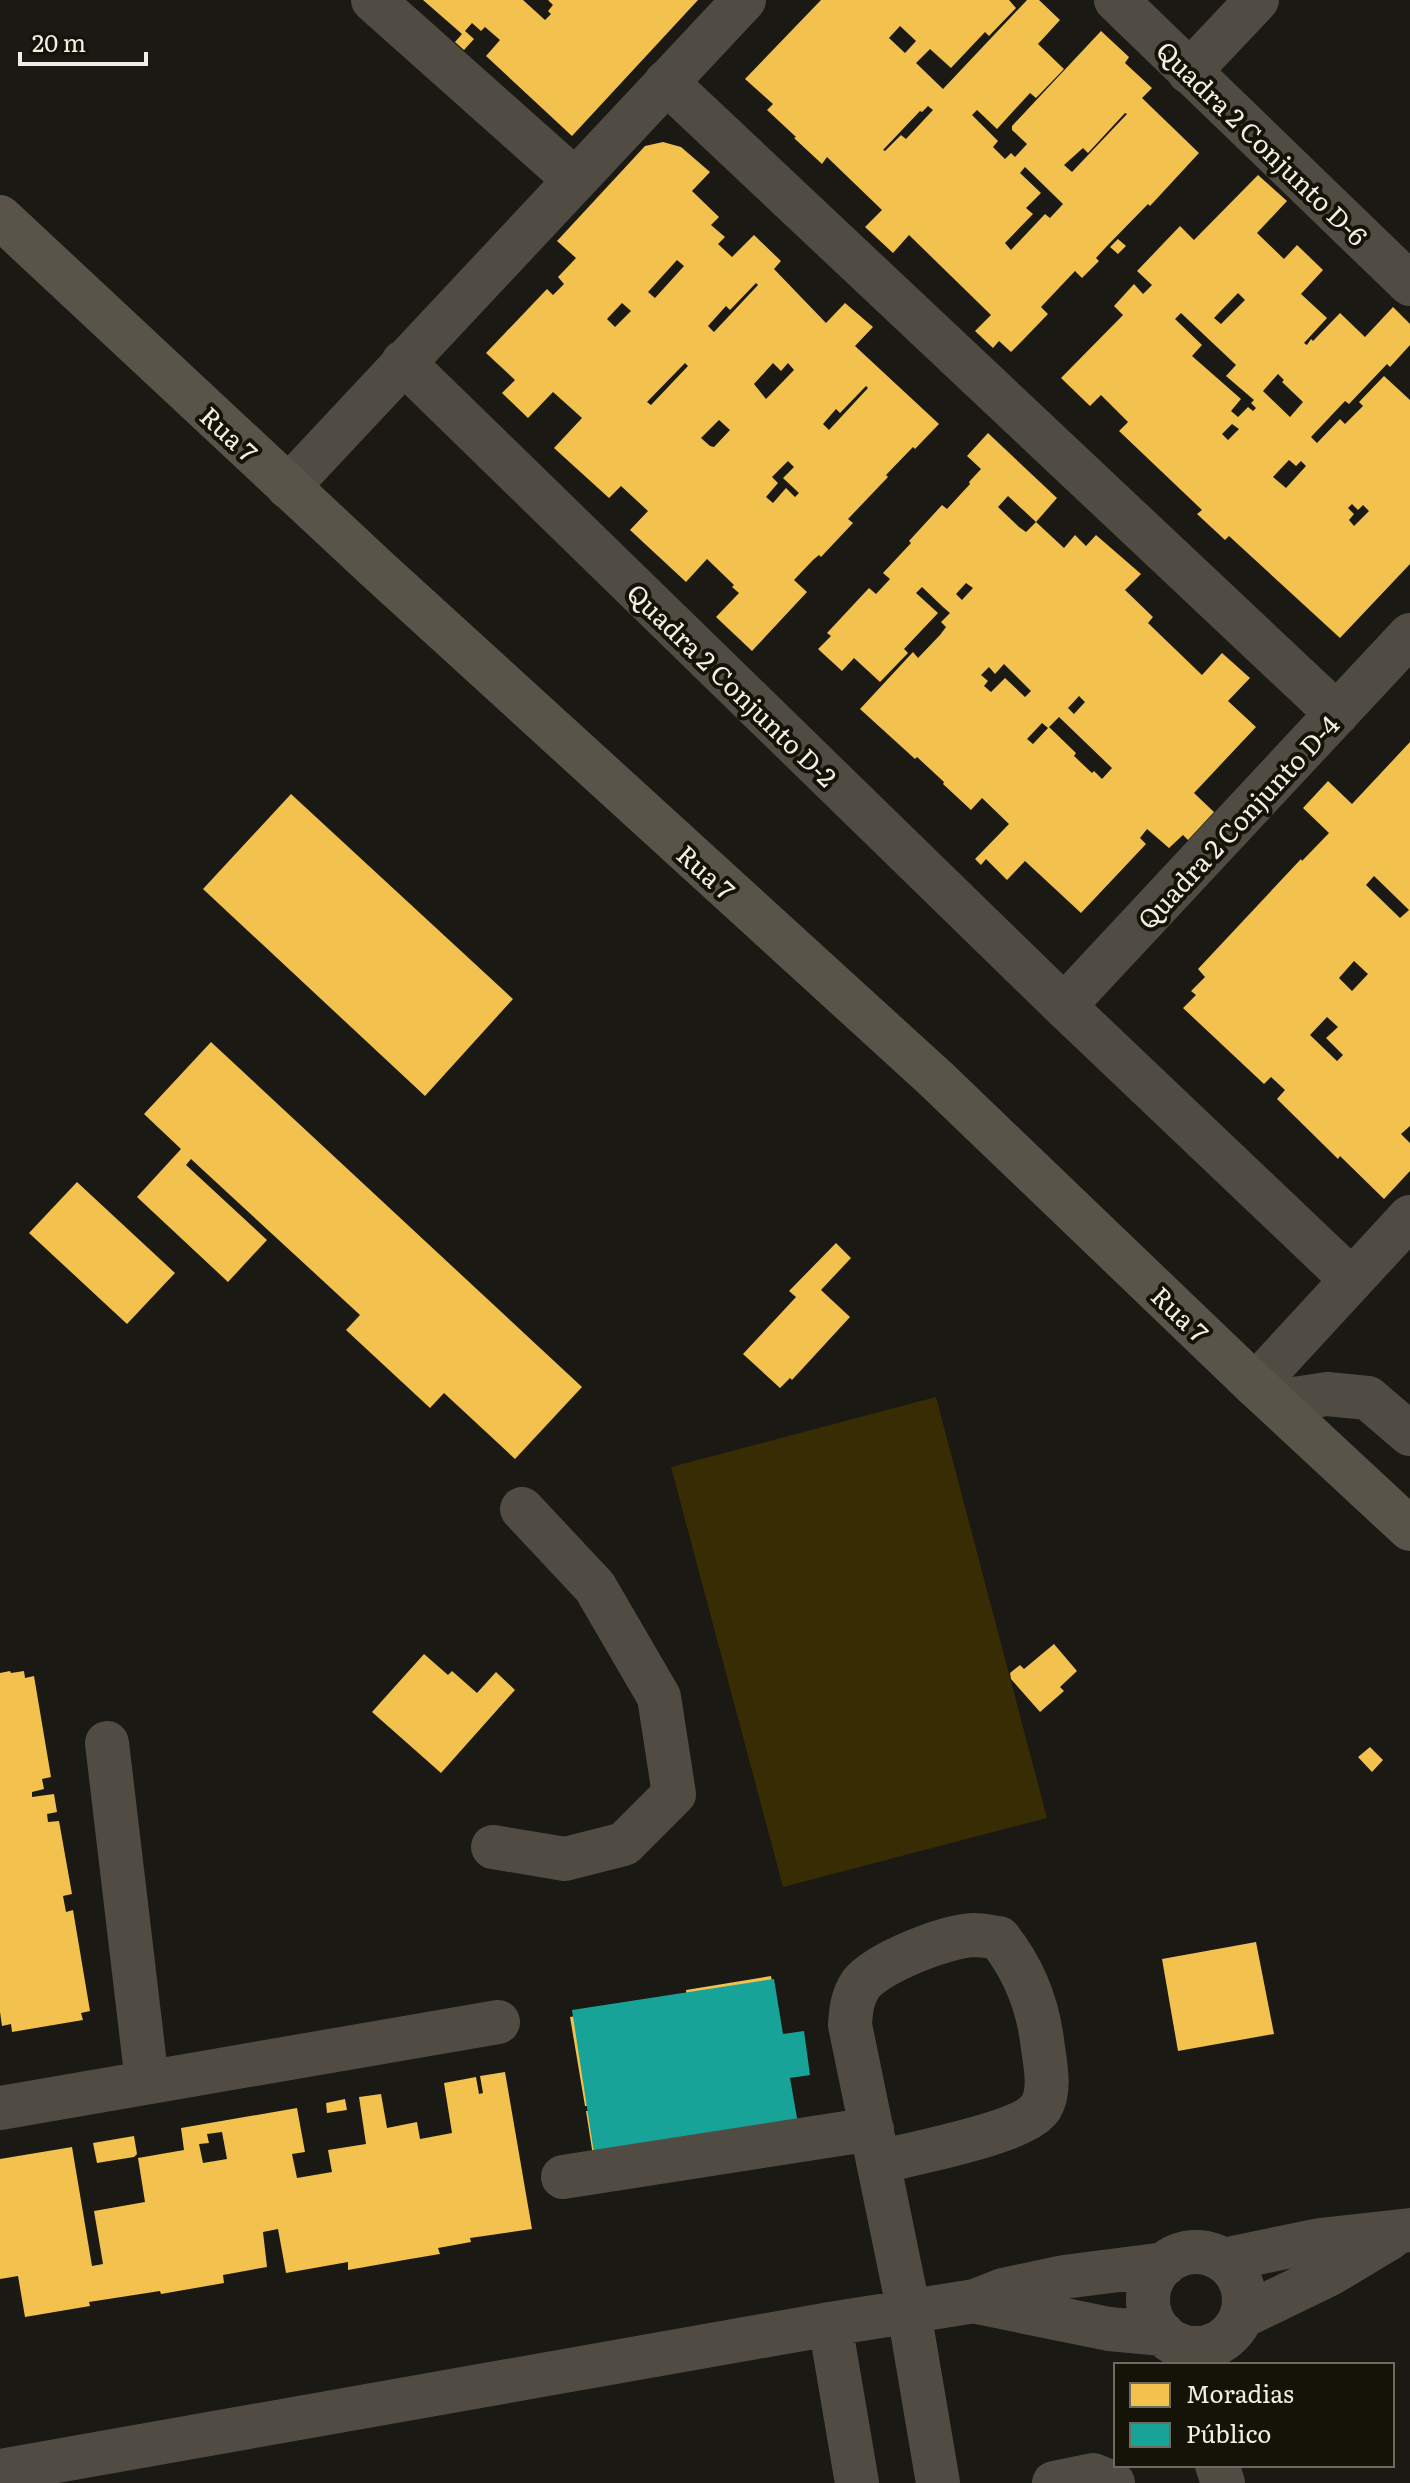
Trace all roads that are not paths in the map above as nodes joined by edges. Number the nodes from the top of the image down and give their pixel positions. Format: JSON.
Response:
{"nodes":[{"id":1,"x":373,"y":0,"type":"edge"},
{"id":2,"x":744,"y":0,"type":"edge"},
{"id":3,"x":1116,"y":0,"type":"edge"},
{"id":4,"x":1257,"y":0,"type":"edge"},
{"id":5,"x":1189,"y":72,"type":"junction"},
{"id":6,"x":666,"y":82,"type":"junction"},
{"id":7,"x":575,"y":180,"type":"junction"},
{"id":8,"x":0,"y":217,"type":"edge"},
{"id":9,"x":1410,"y":284,"type":"edge"},
{"id":10,"x":403,"y":362,"type":"junction"},
{"id":11,"x":288,"y":487,"type":"junction"},
{"id":12,"x":1410,"y":635,"type":"edge"},
{"id":13,"x":1337,"y":714,"type":"junction"},
{"id":14,"x":1064,"y":1006,"type":"junction"},
{"id":15,"x":1410,"y":1217,"type":"edge"},
{"id":16,"x":1352,"y":1280,"type":"junction"},
{"id":17,"x":1264,"y":1394,"type":"junction"},
{"id":18,"x":1410,"y":1434,"type":"edge"},
{"id":19,"x":522,"y":1509,"type":"dead end"},
{"id":20,"x":1410,"y":1529,"type":"edge"},
{"id":21,"x":107,"y":1743,"type":"dead end"},
{"id":22,"x":493,"y":1847,"type":"dead end"},
{"id":23,"x":498,"y":2022,"type":"dead end"},
{"id":24,"x":147,"y":2082,"type":"junction"},
{"id":25,"x":0,"y":2108,"type":"edge"},
{"id":26,"x":875,"y":2145,"type":"junction"},
{"id":27,"x":563,"y":2177,"type":"dead end"},
{"id":28,"x":1404,"y":2231,"type":"edge"},
{"id":29,"x":1223,"y":2260,"type":"junction"},
{"id":30,"x":1165,"y":2264,"type":"junction"},
{"id":31,"x":975,"y":2301,"type":"junction"},
{"id":32,"x":909,"y":2312,"type":"junction"},
{"id":33,"x":830,"y":2324,"type":"junction"},
{"id":34,"x":1238,"y":2337,"type":"edge"},
{"id":35,"x":1174,"y":2347,"type":"edge"},
{"id":36,"x":0,"y":2471,"type":"edge"},
{"id":37,"x":857,"y":2483,"type":"edge"},
{"id":38,"x":938,"y":2483,"type":"edge"},
{"id":39,"x":1054,"y":2483,"type":"edge"},
{"id":40,"x":1113,"y":2483,"type":"edge"}],
"edges":[{"from":1,"to":7,"type":"street"},
{"from":2,"to":6,"type":"street"},
{"from":3,"to":5,"type":"street","name":"Quadra 2 Conjunto D-6"},
{"from":4,"to":5,"type":"street"},
{"from":5,"to":9,"type":"street","name":"Quadra 2 Conjunto D-6"},
{"from":6,"to":7,"type":"street"},
{"from":6,"to":13,"type":"street"},
{"from":7,"to":10,"type":"street"},
{"from":8,"to":11,"type":"main road","name":"Rua 7"},
{"from":10,"to":11,"type":"street"},
{"from":10,"to":14,"type":"street","name":"Quadra 2 Conjunto D-2"},
{"from":11,"to":17,"type":"main road","name":"Rua 7"},
{"from":12,"to":13,"type":"street","name":"Quadra 2 Conjunto D-4"},
{"from":13,"to":14,"type":"street","name":"Quadra 2 Conjunto D-4"},
{"from":14,"to":16,"type":"street","name":"Quadra 2 Conjunto D-2"},
{"from":15,"to":16,"type":"street"},
{"from":16,"to":17,"type":"street"},
{"from":17,"to":18,"type":"street"},
{"from":17,"to":20,"type":"main road","name":"Rua 7"},
{"from":19,"to":22,"type":"street"},
{"from":21,"to":24,"type":"street"},
{"from":23,"to":24,"type":"street"},
{"from":24,"to":25,"type":"street"},
{"from":26,"to":26,"type":"street"},
{"from":26,"to":27,"type":"street"},
{"from":26,"to":32,"type":"street"},
{"from":28,"to":29,"type":"street"},
{"from":28,"to":34,"type":"street"},
{"from":29,"to":30,"type":"street"},
{"from":29,"to":34,"type":"street"},
{"from":30,"to":31,"type":"street"},
{"from":30,"to":35,"type":"street"},
{"from":31,"to":32,"type":"street"},
{"from":31,"to":35,"type":"street"},
{"from":32,"to":33,"type":"street"},
{"from":32,"to":38,"type":"street"},
{"from":33,"to":36,"type":"street"},
{"from":33,"to":37,"type":"street"},
{"from":34,"to":35,"type":"street"},
{"from":39,"to":40,"type":"street"}]}
